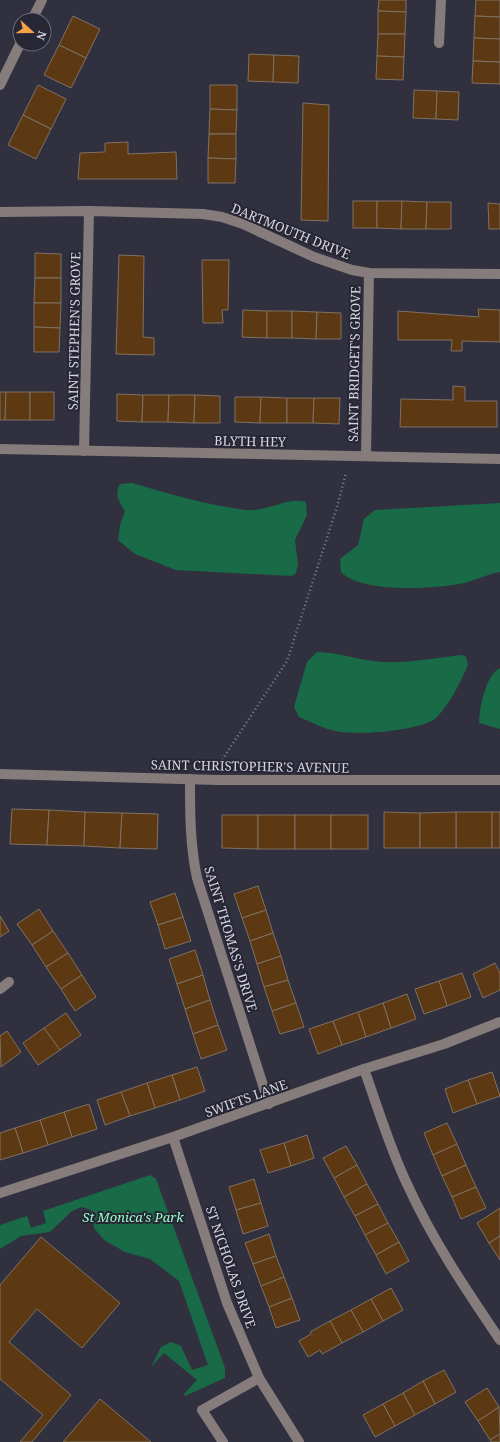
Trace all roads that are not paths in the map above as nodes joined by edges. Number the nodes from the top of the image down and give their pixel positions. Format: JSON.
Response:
{"nodes":[{"id":1,"x":42,"y":0,"type":"edge"},
{"id":2,"x":441,"y":0,"type":"edge"},
{"id":3,"x":36,"y":12,"type":"edge"},
{"id":4,"x":439,"y":43,"type":"dead end"},
{"id":5,"x":16,"y":52,"type":"edge"},
{"id":6,"x":0,"y":84,"type":"edge"},
{"id":7,"x":89,"y":211,"type":"junction"},
{"id":8,"x":0,"y":212,"type":"edge"},
{"id":9,"x":369,"y":272,"type":"junction"},
{"id":10,"x":500,"y":274,"type":"edge"},
{"id":11,"x":0,"y":449,"type":"edge"},
{"id":12,"x":84,"y":451,"type":"junction"},
{"id":13,"x":366,"y":456,"type":"junction"},
{"id":14,"x":500,"y":459,"type":"edge"},
{"id":15,"x":0,"y":774,"type":"edge"},
{"id":16,"x":190,"y":779,"type":"junction"},
{"id":17,"x":500,"y":780,"type":"edge"},
{"id":18,"x":10,"y":982,"type":"dead end"},
{"id":19,"x":0,"y":989,"type":"edge"},
{"id":20,"x":500,"y":1022,"type":"edge"},
{"id":21,"x":364,"y":1069,"type":"junction"},
{"id":22,"x":269,"y":1104,"type":"junction"},
{"id":23,"x":173,"y":1138,"type":"junction"},
{"id":24,"x":0,"y":1193,"type":"edge"},
{"id":25,"x":500,"y":1340,"type":"edge"},
{"id":26,"x":259,"y":1378,"type":"junction"},
{"id":27,"x":223,"y":1442,"type":"edge"},
{"id":28,"x":299,"y":1442,"type":"edge"}],
"edges":[{"from":1,"to":3,"type":"street"},
{"from":2,"to":4,"type":"street"},
{"from":5,"to":6,"type":"street"},
{"from":7,"to":8,"type":"street","name":"DARTMOUTH DRIVE"},
{"from":7,"to":9,"type":"street","name":"DARTMOUTH DRIVE"},
{"from":7,"to":12,"type":"street","name":"SAINT STEPHEN'S GROVE"},
{"from":9,"to":10,"type":"street","name":"DARTMOUTH DRIVE"},
{"from":9,"to":13,"type":"street","name":"SAINT BRIDGET'S GROVE"},
{"from":11,"to":12,"type":"street","name":"BLYTH HEY"},
{"from":12,"to":13,"type":"street","name":"BLYTH HEY"},
{"from":13,"to":14,"type":"street","name":"BLYTH HEY"},
{"from":15,"to":16,"type":"street","name":"SAINT CHRISTOPHER'S AVENUE"},
{"from":16,"to":17,"type":"street","name":"SAINT CHRISTOPHER'S AVENUE"},
{"from":16,"to":22,"type":"street","name":"SAINT THOMAS'S DRIVE"},
{"from":18,"to":19,"type":"street"},
{"from":20,"to":21,"type":"street","name":"SWIFTS LANE"},
{"from":21,"to":22,"type":"street","name":"SWIFTS LANE"},
{"from":21,"to":25,"type":"street"},
{"from":22,"to":23,"type":"street","name":"SWIFTS LANE"},
{"from":23,"to":24,"type":"street","name":"SWIFTS LANE"},
{"from":23,"to":26,"type":"street","name":"ST NICHOLAS DRIVE"},
{"from":26,"to":27,"type":"street"},
{"from":26,"to":28,"type":"street","name":"ST NICHOLAS DRIVE"}]}
